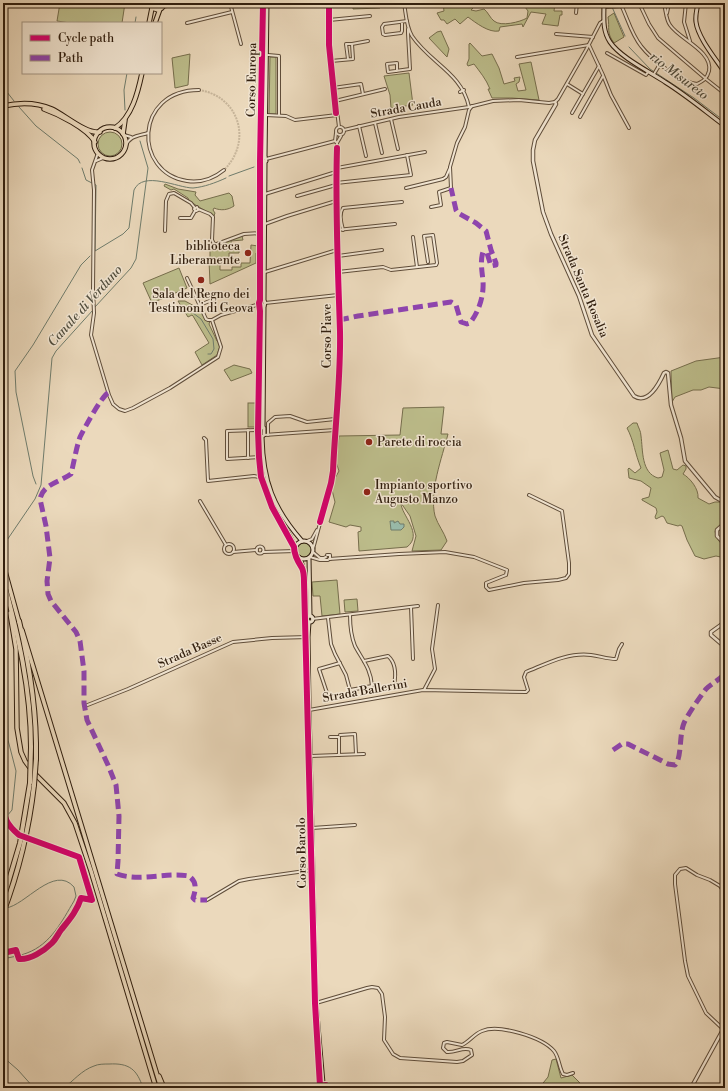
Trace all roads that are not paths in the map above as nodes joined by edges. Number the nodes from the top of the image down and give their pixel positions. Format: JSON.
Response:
{"nodes":[{"id":1,"x":149,"y":3,"type":"edge"},
{"id":2,"x":187,"y":3,"type":"edge"},
{"id":3,"x":230,"y":3,"type":"edge"},
{"id":4,"x":266,"y":3,"type":"edge"},
{"id":5,"x":329,"y":3,"type":"edge"},
{"id":6,"x":404,"y":3,"type":"edge"},
{"id":7,"x":577,"y":3,"type":"edge"},
{"id":8,"x":604,"y":3,"type":"edge"},
{"id":9,"x":669,"y":3,"type":"edge"},
{"id":10,"x":686,"y":3,"type":"edge"},
{"id":11,"x":698,"y":3,"type":"edge"},
{"id":12,"x":163,"y":4,"type":"edge"},
{"id":13,"x":664,"y":4,"type":"junction"},
{"id":14,"x":640,"y":5,"type":"junction"},
{"id":15,"x":622,"y":7,"type":"junction"},
{"id":16,"x":152,"y":8,"type":"junction"},
{"id":17,"x":604,"y":8,"type":"junction"},
{"id":18,"x":160,"y":9,"type":"junction"},
{"id":19,"x":232,"y":12,"type":"junction"},
{"id":20,"x":576,"y":13,"type":"dead end"},
{"id":21,"x":666,"y":14,"type":"junction"},
{"id":22,"x":370,"y":16,"type":"dead end"},
{"id":23,"x":329,"y":20,"type":"junction"},
{"id":24,"x":407,"y":21,"type":"junction"},
{"id":25,"x":603,"y":21,"type":"junction"},
{"id":26,"x":149,"y":22,"type":"edge"},
{"id":27,"x":155,"y":22,"type":"edge"},
{"id":28,"x":402,"y":22,"type":"junction"},
{"id":29,"x":187,"y":23,"type":"dead end"},
{"id":30,"x":409,"y":28,"type":"junction"},
{"id":31,"x":556,"y":34,"type":"dead end"},
{"id":32,"x":593,"y":37,"type":"junction"},
{"id":33,"x":368,"y":41,"type":"dead end"},
{"id":34,"x":690,"y":42,"type":"junction"},
{"id":35,"x":241,"y":44,"type":"dead end"},
{"id":36,"x":352,"y":44,"type":"junction"},
{"id":37,"x":589,"y":45,"type":"junction"},
{"id":38,"x":607,"y":53,"type":"dead end"},
{"id":39,"x":268,"y":55,"type":"dead end"},
{"id":40,"x":517,"y":57,"type":"dead end"},
{"id":41,"x":631,"y":59,"type":"junction"},
{"id":42,"x":348,"y":60,"type":"junction"},
{"id":43,"x":330,"y":62,"type":"junction"},
{"id":44,"x":660,"y":64,"type":"junction"},
{"id":45,"x":627,"y":65,"type":"junction"},
{"id":46,"x":599,"y":66,"type":"junction"},
{"id":47,"x":397,"y":71,"type":"junction"},
{"id":48,"x":649,"y":71,"type":"junction"},
{"id":49,"x":654,"y":73,"type":"junction"},
{"id":50,"x":725,"y":73,"type":"edge"},
{"id":51,"x":142,"y":74,"type":"edge"},
{"id":52,"x":603,"y":75,"type":"junction"},
{"id":53,"x":706,"y":79,"type":"junction"},
{"id":54,"x":567,"y":84,"type":"junction"},
{"id":55,"x":333,"y":88,"type":"junction"},
{"id":56,"x":385,"y":89,"type":"dead end"},
{"id":57,"x":199,"y":90,"type":"tunnel mouth"},
{"id":58,"x":464,"y":90,"type":"junction"},
{"id":59,"x":460,"y":92,"type":"dead end"},
{"id":60,"x":363,"y":94,"type":"junction"},
{"id":61,"x":583,"y":94,"type":"junction"},
{"id":62,"x":725,"y":94,"type":"edge"},
{"id":63,"x":335,"y":101,"type":"junction"},
{"id":64,"x":555,"y":102,"type":"junction"},
{"id":65,"x":3,"y":107,"type":"edge"},
{"id":66,"x":470,"y":107,"type":"junction"},
{"id":67,"x":572,"y":113,"type":"dead end"},
{"id":68,"x":266,"y":115,"type":"junction"},
{"id":69,"x":336,"y":115,"type":"junction"},
{"id":70,"x":279,"y":116,"type":"junction"},
{"id":71,"x":126,"y":117,"type":"junction"},
{"id":72,"x":580,"y":117,"type":"dead end"},
{"id":73,"x":391,"y":119,"type":"junction"},
{"id":74,"x":375,"y":123,"type":"junction"},
{"id":75,"x":359,"y":126,"type":"junction"},
{"id":76,"x":725,"y":126,"type":"edge"},
{"id":77,"x":339,"y":127,"type":"junction"},
{"id":78,"x":115,"y":128,"type":"junction"},
{"id":79,"x":629,"y":128,"type":"dead end"},
{"id":80,"x":344,"y":130,"type":"junction"},
{"id":81,"x":100,"y":132,"type":"junction"},
{"id":82,"x":148,"y":133,"type":"junction"},
{"id":83,"x":336,"y":133,"type":"junction"},
{"id":84,"x":123,"y":134,"type":"junction"},
{"id":85,"x":341,"y":135,"type":"junction"},
{"id":86,"x":132,"y":137,"type":"junction"},
{"id":87,"x":335,"y":141,"type":"junction"},
{"id":88,"x":95,"y":142,"type":"junction"},
{"id":89,"x":337,"y":143,"type":"junction"},
{"id":90,"x":126,"y":146,"type":"junction"},
{"id":91,"x":398,"y":149,"type":"dead end"},
{"id":92,"x":425,"y":152,"type":"dead end"},
{"id":93,"x":98,"y":153,"type":"junction"},
{"id":94,"x":382,"y":153,"type":"dead end"},
{"id":95,"x":407,"y":155,"type":"junction"},
{"id":96,"x":366,"y":156,"type":"dead end"},
{"id":97,"x":103,"y":158,"type":"junction"},
{"id":98,"x":264,"y":159,"type":"junction"},
{"id":99,"x":96,"y":161,"type":"junction"},
{"id":100,"x":450,"y":167,"type":"junction"},
{"id":101,"x":336,"y":168,"type":"junction"},
{"id":102,"x":224,"y":170,"type":"tunnel mouth"},
{"id":103,"x":336,"y":172,"type":"junction"},
{"id":104,"x":336,"y":184,"type":"junction"},
{"id":105,"x":406,"y":188,"type":"dead end"},
{"id":106,"x":265,"y":194,"type":"junction"},
{"id":107,"x":297,"y":196,"type":"dead end"},
{"id":108,"x":336,"y":202,"type":"junction"},
{"id":109,"x":402,"y":202,"type":"dead end"},
{"id":110,"x":431,"y":207,"type":"dead end"},
{"id":111,"x":196,"y":209,"type":"junction"},
{"id":112,"x":180,"y":218,"type":"dead end"},
{"id":113,"x":265,"y":224,"type":"junction"},
{"id":114,"x":395,"y":224,"type":"dead end"},
{"id":115,"x":337,"y":230,"type":"junction"},
{"id":116,"x":343,"y":230,"type":"junction"},
{"id":117,"x":165,"y":231,"type":"dead end"},
{"id":118,"x":262,"y":233,"type":"junction"},
{"id":119,"x":413,"y":237,"type":"dead end"},
{"id":120,"x":338,"y":250,"type":"junction"},
{"id":121,"x":382,"y":250,"type":"dead end"},
{"id":122,"x":338,"y":256,"type":"junction"},
{"id":123,"x":428,"y":262,"type":"dead end"},
{"id":124,"x":417,"y":267,"type":"junction"},
{"id":125,"x":263,"y":272,"type":"junction"},
{"id":126,"x":338,"y":272,"type":"junction"},
{"id":127,"x":188,"y":278,"type":"dead end"},
{"id":128,"x":338,"y":295,"type":"junction"},
{"id":129,"x":214,"y":299,"type":"dead end"},
{"id":130,"x":263,"y":303,"type":"junction"},
{"id":131,"x":200,"y":305,"type":"junction"},
{"id":132,"x":212,"y":320,"type":"junction"},
{"id":133,"x":336,"y":419,"type":"junction"},
{"id":134,"x":261,"y":428,"type":"junction"},
{"id":135,"x":248,"y":430,"type":"junction"},
{"id":136,"x":335,"y":430,"type":"junction"},
{"id":137,"x":264,"y":436,"type":"junction"},
{"id":138,"x":204,"y":438,"type":"dead end"},
{"id":139,"x":260,"y":457,"type":"junction"},
{"id":140,"x":248,"y":458,"type":"junction"},
{"id":141,"x":262,"y":469,"type":"junction"},
{"id":142,"x":254,"y":476,"type":"junction"},
{"id":143,"x":264,"y":479,"type":"junction"},
{"id":144,"x":529,"y":495,"type":"dead end"},
{"id":145,"x":200,"y":501,"type":"dead end"},
{"id":146,"x":725,"y":501,"type":"edge"},
{"id":147,"x":725,"y":523,"type":"edge"},
{"id":148,"x":319,"y":527,"type":"junction"},
{"id":149,"x":305,"y":541,"type":"junction"},
{"id":150,"x":725,"y":544,"type":"edge"},
{"id":151,"x":226,"y":545,"type":"junction"},
{"id":152,"x":295,"y":549,"type":"junction"},
{"id":153,"x":257,"y":550,"type":"junction"},
{"id":154,"x":313,"y":550,"type":"junction"},
{"id":155,"x":233,"y":552,"type":"junction"},
{"id":156,"x":263,"y":552,"type":"junction"},
{"id":157,"x":326,"y":556,"type":"junction"},
{"id":158,"x":310,"y":557,"type":"junction"},
{"id":159,"x":300,"y":558,"type":"junction"},
{"id":160,"x":329,"y":559,"type":"junction"},
{"id":161,"x":3,"y":564,"type":"edge"},
{"id":162,"x":3,"y":579,"type":"edge"},
{"id":163,"x":3,"y":583,"type":"edge"},
{"id":164,"x":438,"y":605,"type":"dead end"},
{"id":165,"x":412,"y":606,"type":"junction"},
{"id":166,"x":418,"y":606,"type":"dead end"},
{"id":167,"x":350,"y":615,"type":"junction"},
{"id":168,"x":309,"y":616,"type":"junction"},
{"id":169,"x":328,"y":618,"type":"junction"},
{"id":170,"x":19,"y":621,"type":"junction"},
{"id":171,"x":311,"y":621,"type":"junction"},
{"id":172,"x":725,"y":622,"type":"edge"},
{"id":173,"x":308,"y":637,"type":"junction"},
{"id":174,"x":622,"y":644,"type":"dead end"},
{"id":175,"x":725,"y":647,"type":"edge"},
{"id":176,"x":413,"y":659,"type":"dead end"},
{"id":177,"x":364,"y":661,"type":"junction"},
{"id":178,"x":340,"y":664,"type":"junction"},
{"id":179,"x":394,"y":685,"type":"dead end"},
{"id":180,"x":424,"y":690,"type":"junction"},
{"id":181,"x":327,"y":692,"type":"dead end"},
{"id":182,"x":85,"y":706,"type":"dead end"},
{"id":183,"x":309,"y":710,"type":"junction"},
{"id":184,"x":340,"y":735,"type":"dead end"},
{"id":185,"x":330,"y":737,"type":"dead end"},
{"id":186,"x":356,"y":754,"type":"junction"},
{"id":187,"x":364,"y":754,"type":"dead end"},
{"id":188,"x":339,"y":755,"type":"junction"},
{"id":189,"x":311,"y":756,"type":"junction"},
{"id":190,"x":32,"y":784,"type":"junction"},
{"id":191,"x":355,"y":825,"type":"dead end"},
{"id":192,"x":312,"y":828,"type":"junction"},
{"id":193,"x":25,"y":833,"type":"junction"},
{"id":194,"x":313,"y":870,"type":"junction"},
{"id":195,"x":725,"y":893,"type":"edge"},
{"id":196,"x":3,"y":900,"type":"edge"},
{"id":197,"x":207,"y":900,"type":"dead end"},
{"id":198,"x":3,"y":913,"type":"edge"},
{"id":199,"x":316,"y":1003,"type":"junction"},
{"id":200,"x":724,"y":1028,"type":"edge"},
{"id":201,"x":149,"y":1052,"type":"junction"},
{"id":202,"x":573,"y":1073,"type":"dead end"},
{"id":203,"x":156,"y":1088,"type":"edge"},
{"id":204,"x":161,"y":1088,"type":"edge"},
{"id":205,"x":164,"y":1088,"type":"edge"},
{"id":206,"x":323,"y":1088,"type":"edge"},
{"id":207,"x":692,"y":1088,"type":"edge"}],
"edges":[{"from":1,"to":16,"type":"main road"},
{"from":2,"to":12,"type":"main road"},
{"from":3,"to":19,"type":"street"},
{"from":4,"to":68,"type":"main road","name":"Corso Europa"},
{"from":4,"to":98,"type":"main road","name":"Corso Europa"},
{"from":5,"to":23,"type":"street"},
{"from":6,"to":24,"type":"street"},
{"from":7,"to":20,"type":"street"},
{"from":8,"to":17,"type":"main road"},
{"from":9,"to":13,"type":"street"},
{"from":9,"to":21,"type":"street"},
{"from":10,"to":34,"type":"street"},
{"from":11,"to":50,"type":"main road"},
{"from":12,"to":18,"type":"main road"},
{"from":13,"to":14,"type":"street"},
{"from":13,"to":21,"type":"street"},
{"from":14,"to":15,"type":"street"},
{"from":14,"to":53,"type":"street"},
{"from":15,"to":17,"type":"street"},
{"from":15,"to":44,"type":"street"},
{"from":16,"to":18,"type":"main road"},
{"from":16,"to":26,"type":"main road"},
{"from":17,"to":25,"type":"main road"},
{"from":18,"to":27,"type":"main road"},
{"from":19,"to":29,"type":"street"},
{"from":19,"to":35,"type":"street"},
{"from":21,"to":34,"type":"street"},
{"from":22,"to":23,"type":"street"},
{"from":23,"to":43,"type":"street"},
{"from":24,"to":28,"type":"street"},
{"from":24,"to":30,"type":"street"},
{"from":25,"to":32,"type":"street","name":"Strada Santa Rosalia"},
{"from":25,"to":41,"type":"main road"},
{"from":28,"to":28,"type":"street"},
{"from":30,"to":47,"type":"street"},
{"from":30,"to":58,"type":"street"},
{"from":31,"to":32,"type":"street"},
{"from":32,"to":37,"type":"street","name":"Strada Santa Rosalia"},
{"from":33,"to":36,"type":"street"},
{"from":34,"to":53,"type":"street"},
{"from":36,"to":42,"type":"street"},
{"from":36,"to":42,"type":"street"},
{"from":37,"to":40,"type":"street"},
{"from":37,"to":46,"type":"street"},
{"from":37,"to":54,"type":"street","name":"Strada Santa Rosalia"},
{"from":38,"to":45,"type":"street"},
{"from":39,"to":70,"type":"street","name":"Corso Europa"},
{"from":41,"to":45,"type":"street"},
{"from":41,"to":48,"type":"main road"},
{"from":42,"to":43,"type":"street"},
{"from":43,"to":55,"type":"street"},
{"from":44,"to":49,"type":"street"},
{"from":44,"to":53,"type":"street"},
{"from":45,"to":48,"type":"street"},
{"from":46,"to":52,"type":"street"},
{"from":46,"to":61,"type":"street"},
{"from":47,"to":47,"type":"street"},
{"from":48,"to":49,"type":"main road"},
{"from":49,"to":76,"type":"main road"},
{"from":51,"to":71,"type":"main road"},
{"from":52,"to":72,"type":"street"},
{"from":52,"to":79,"type":"street"},
{"from":53,"to":62,"type":"street"},
{"from":54,"to":61,"type":"street"},
{"from":54,"to":64,"type":"street","name":"Strada Santa Rosalia"},
{"from":55,"to":60,"type":"street"},
{"from":55,"to":63,"type":"street"},
{"from":56,"to":60,"type":"street"},
{"from":57,"to":82,"type":"street"},
{"from":58,"to":59,"type":"street"},
{"from":58,"to":66,"type":"street"},
{"from":60,"to":63,"type":"street"},
{"from":61,"to":67,"type":"street"},
{"from":63,"to":69,"type":"street"},
{"from":64,"to":66,"type":"street","name":"Strada Cauda"},
{"from":64,"to":146,"type":"street","name":"Strada Santa Rosalia"},
{"from":65,"to":81,"type":"main road"},
{"from":65,"to":88,"type":"main road"},
{"from":66,"to":73,"type":"street","name":"Strada Cauda"},
{"from":66,"to":100,"type":"street"},
{"from":68,"to":70,"type":"street"},
{"from":68,"to":98,"type":"main road","name":"Corso Europa"},
{"from":69,"to":70,"type":"street"},
{"from":69,"to":77,"type":"street"},
{"from":71,"to":78,"type":"main road"},
{"from":71,"to":84,"type":"main road"},
{"from":73,"to":74,"type":"street","name":"Strada Cauda"},
{"from":73,"to":91,"type":"street"},
{"from":74,"to":75,"type":"street","name":"Strada Cauda"},
{"from":74,"to":94,"type":"street"},
{"from":75,"to":80,"type":"street","name":"Strada Cauda"},
{"from":75,"to":96,"type":"street"},
{"from":77,"to":80,"type":"street"},
{"from":77,"to":83,"type":"street"},
{"from":78,"to":81,"type":"main road"},
{"from":78,"to":84,"type":"main road"},
{"from":80,"to":85,"type":"street"},
{"from":81,"to":88,"type":"main road"},
{"from":82,"to":86,"type":"street"},
{"from":82,"to":102,"type":"street"},
{"from":83,"to":85,"type":"street"},
{"from":83,"to":87,"type":"street"},
{"from":84,"to":86,"type":"street"},
{"from":84,"to":90,"type":"main road"},
{"from":85,"to":89,"type":"street","name":"Corso Piave"},
{"from":86,"to":90,"type":"street"},
{"from":87,"to":89,"type":"street"},
{"from":87,"to":98,"type":"street"},
{"from":88,"to":93,"type":"main road"},
{"from":89,"to":101,"type":"street","name":"Corso Piave"},
{"from":90,"to":97,"type":"main road"},
{"from":92,"to":95,"type":"street"},
{"from":93,"to":97,"type":"main road"},
{"from":93,"to":99,"type":"street"},
{"from":95,"to":101,"type":"street"},
{"from":95,"to":104,"type":"street"},
{"from":97,"to":99,"type":"street"},
{"from":98,"to":106,"type":"main road","name":"Corso Europa"},
{"from":98,"to":118,"type":"main road","name":"Corso Europa"},
{"from":99,"to":132,"type":"street"},
{"from":100,"to":105,"type":"street"},
{"from":100,"to":110,"type":"street"},
{"from":101,"to":103,"type":"street","name":"Corso Piave"},
{"from":103,"to":104,"type":"street","name":"Corso Piave"},
{"from":103,"to":106,"type":"street"},
{"from":104,"to":107,"type":"street"},
{"from":104,"to":108,"type":"street","name":"Corso Piave"},
{"from":106,"to":113,"type":"main road","name":"Corso Europa"},
{"from":108,"to":113,"type":"street"},
{"from":108,"to":115,"type":"street","name":"Corso Piave"},
{"from":109,"to":116,"type":"street"},
{"from":111,"to":112,"type":"street"},
{"from":111,"to":117,"type":"street"},
{"from":111,"to":118,"type":"street"},
{"from":113,"to":125,"type":"main road","name":"Corso Europa"},
{"from":114,"to":116,"type":"street"},
{"from":115,"to":116,"type":"street"},
{"from":115,"to":120,"type":"street","name":"Corso Piave"},
{"from":118,"to":125,"type":"main road","name":"Corso Europa"},
{"from":119,"to":124,"type":"street"},
{"from":120,"to":122,"type":"street","name":"Corso Piave"},
{"from":120,"to":125,"type":"street"},
{"from":121,"to":122,"type":"street"},
{"from":122,"to":126,"type":"street","name":"Corso Piave"},
{"from":123,"to":124,"type":"street"},
{"from":124,"to":126,"type":"street"},
{"from":125,"to":130,"type":"main road","name":"Corso Europa"},
{"from":126,"to":128,"type":"street","name":"Corso Piave"},
{"from":127,"to":131,"type":"street"},
{"from":128,"to":130,"type":"street"},
{"from":128,"to":133,"type":"street","name":"Corso Piave"},
{"from":129,"to":131,"type":"street"},
{"from":130,"to":132,"type":"street"},
{"from":130,"to":134,"type":"main road","name":"Corso Europa"},
{"from":130,"to":134,"type":"main road","name":"Corso Europa"},
{"from":131,"to":132,"type":"street"},
{"from":133,"to":136,"type":"street","name":"Corso Piave"},
{"from":133,"to":137,"type":"street"},
{"from":134,"to":135,"type":"street"},
{"from":134,"to":137,"type":"main road"},
{"from":135,"to":140,"type":"street"},
{"from":135,"to":140,"type":"street"},
{"from":136,"to":137,"type":"street"},
{"from":136,"to":148,"type":"street","name":"Corso Piave"},
{"from":137,"to":139,"type":"main road"},
{"from":137,"to":149,"type":"main road"},
{"from":138,"to":142,"type":"street"},
{"from":139,"to":140,"type":"street"},
{"from":139,"to":141,"type":"main road"},
{"from":141,"to":142,"type":"street"},
{"from":141,"to":143,"type":"main road"},
{"from":142,"to":143,"type":"street"},
{"from":143,"to":152,"type":"main road"},
{"from":144,"to":160,"type":"street"},
{"from":145,"to":151,"type":"street"},
{"from":147,"to":150,"type":"street"},
{"from":148,"to":149,"type":"street"},
{"from":148,"to":154,"type":"street","name":"Corso Piave"},
{"from":149,"to":152,"type":"main road"},
{"from":149,"to":154,"type":"main road"},
{"from":151,"to":155,"type":"street"},
{"from":151,"to":155,"type":"street"},
{"from":152,"to":156,"type":"street"},
{"from":152,"to":159,"type":"main road"},
{"from":153,"to":155,"type":"street"},
{"from":153,"to":156,"type":"street"},
{"from":153,"to":156,"type":"street"},
{"from":154,"to":157,"type":"street"},
{"from":154,"to":158,"type":"main road"},
{"from":157,"to":160,"type":"street"},
{"from":157,"to":160,"type":"street"},
{"from":158,"to":159,"type":"main road"},
{"from":158,"to":160,"type":"street"},
{"from":158,"to":168,"type":"main road"},
{"from":159,"to":168,"type":"main road"},
{"from":161,"to":170,"type":"main road"},
{"from":162,"to":190,"type":"highway","bridge":true},
{"from":163,"to":203,"type":"main road"},
{"from":164,"to":180,"type":"street","name":"Strada Ballerini"},
{"from":165,"to":166,"type":"street"},
{"from":165,"to":167,"type":"street"},
{"from":165,"to":176,"type":"street"},
{"from":167,"to":169,"type":"street"},
{"from":167,"to":177,"type":"street"},
{"from":168,"to":171,"type":"main road","name":"Corso Barolo"},
{"from":169,"to":171,"type":"street"},
{"from":169,"to":178,"type":"street"},
{"from":170,"to":190,"type":"highway","bridge":true},
{"from":170,"to":201,"type":"main road"},
{"from":171,"to":173,"type":"main road","name":"Corso Barolo"},
{"from":172,"to":175,"type":"street"},
{"from":173,"to":182,"type":"street","name":"Strada Basse"},
{"from":173,"to":183,"type":"main road","name":"Corso Barolo"},
{"from":174,"to":180,"type":"street","name":"Strada Ballerini"},
{"from":177,"to":178,"type":"street"},
{"from":177,"to":179,"type":"street"},
{"from":178,"to":181,"type":"street"},
{"from":180,"to":183,"type":"street","name":"Strada Ballerini"},
{"from":183,"to":189,"type":"main road","name":"Corso Barolo"},
{"from":184,"to":186,"type":"street"},
{"from":185,"to":188,"type":"street"},
{"from":186,"to":187,"type":"street"},
{"from":186,"to":188,"type":"street"},
{"from":188,"to":189,"type":"street"},
{"from":189,"to":192,"type":"main road","name":"Corso Barolo"},
{"from":190,"to":193,"type":"highway"},
{"from":191,"to":192,"type":"street"},
{"from":192,"to":194,"type":"main road","name":"Corso Barolo"},
{"from":193,"to":196,"type":"highway"},
{"from":193,"to":198,"type":"highway"},
{"from":194,"to":197,"type":"street"},
{"from":194,"to":199,"type":"main road","name":"Corso Barolo"},
{"from":195,"to":200,"type":"street"},
{"from":199,"to":202,"type":"street"},
{"from":199,"to":206,"type":"main road","name":"Corso Barolo"},
{"from":200,"to":207,"type":"street"},
{"from":201,"to":204,"type":"main road"},
{"from":201,"to":205,"type":"main road"}]}
